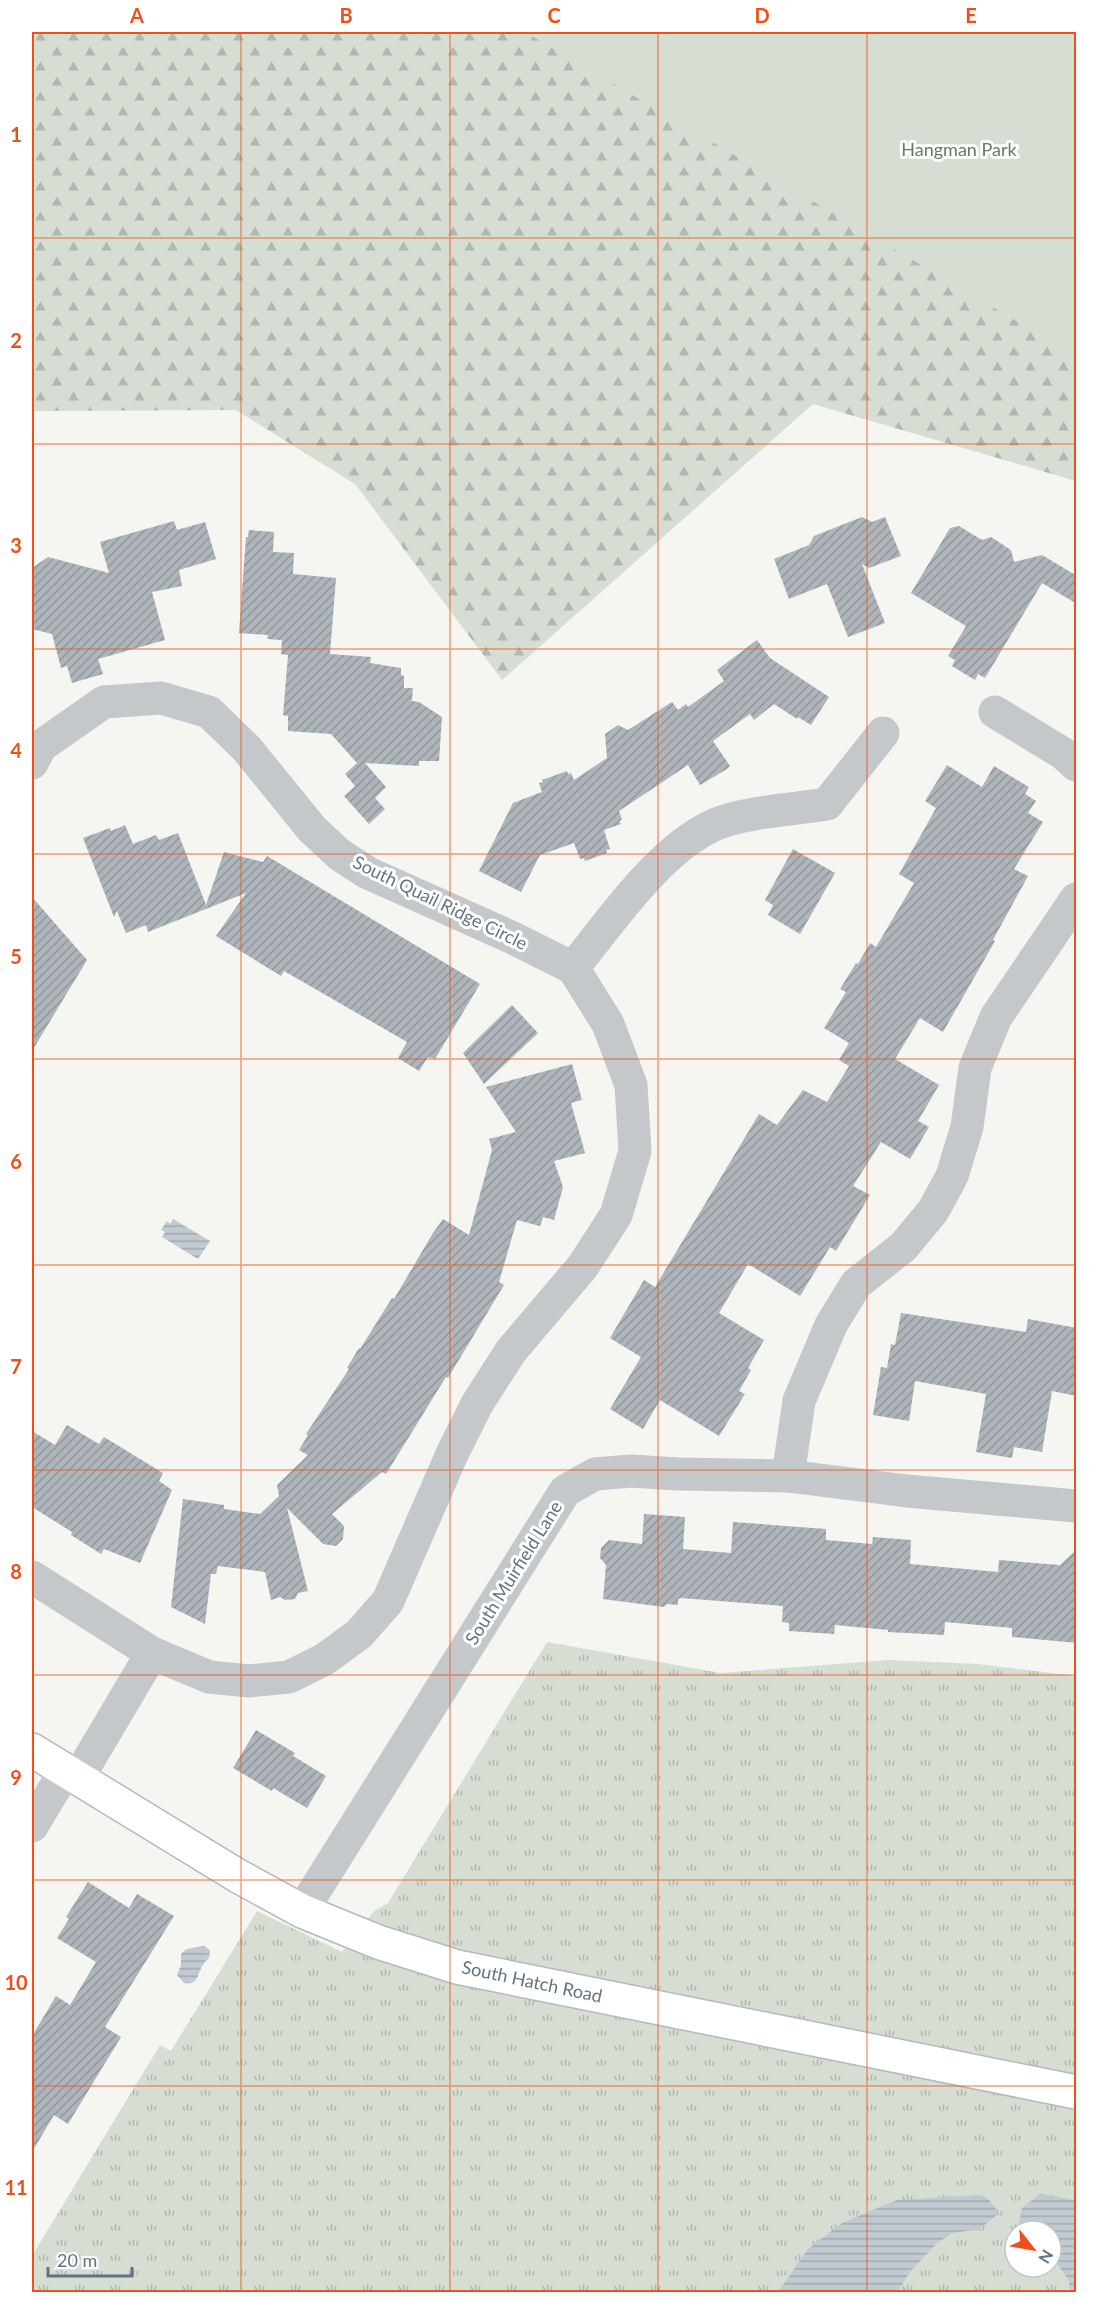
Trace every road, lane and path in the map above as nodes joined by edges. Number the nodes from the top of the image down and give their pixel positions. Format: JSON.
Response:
{"nodes":[{"id":1,"x":995,"y":712,"type":"dead end"},
{"id":2,"x":883,"y":733,"type":"dead end"},
{"id":3,"x":32,"y":763,"type":"edge"},
{"id":4,"x":1077,"y":765,"type":"edge"},
{"id":5,"x":1077,"y":899,"type":"edge"},
{"id":6,"x":573,"y":968,"type":"junction"},
{"id":7,"x":788,"y":1476,"type":"junction"},
{"id":8,"x":1077,"y":1506,"type":"edge"},
{"id":9,"x":32,"y":1577,"type":"edge"},
{"id":10,"x":152,"y":1653,"type":"junction"},
{"id":11,"x":32,"y":1750,"type":"edge"},
{"id":12,"x":71,"y":1775,"type":"junction"},
{"id":13,"x":32,"y":1826,"type":"edge"},
{"id":14,"x":302,"y":1911,"type":"junction"},
{"id":15,"x":1077,"y":2092,"type":"edge"}],
"edges":[{"from":1,"to":4,"type":"street"},
{"from":2,"to":6,"type":"street"},
{"from":3,"to":6,"type":"street","name":"South Quail Ridge Circle"},
{"from":5,"to":7,"type":"street"},
{"from":6,"to":10,"type":"street"},
{"from":7,"to":8,"type":"street","name":"South Muirfield Lane"},
{"from":7,"to":14,"type":"street","name":"South Muirfield Lane"},
{"from":9,"to":10,"type":"street"},
{"from":10,"to":12,"type":"street"},
{"from":11,"to":12,"type":"main road","name":"South Hatch Road"},
{"from":12,"to":13,"type":"street"},
{"from":12,"to":14,"type":"main road","name":"South Hatch Road"},
{"from":14,"to":15,"type":"main road","name":"South Hatch Road"}]}
